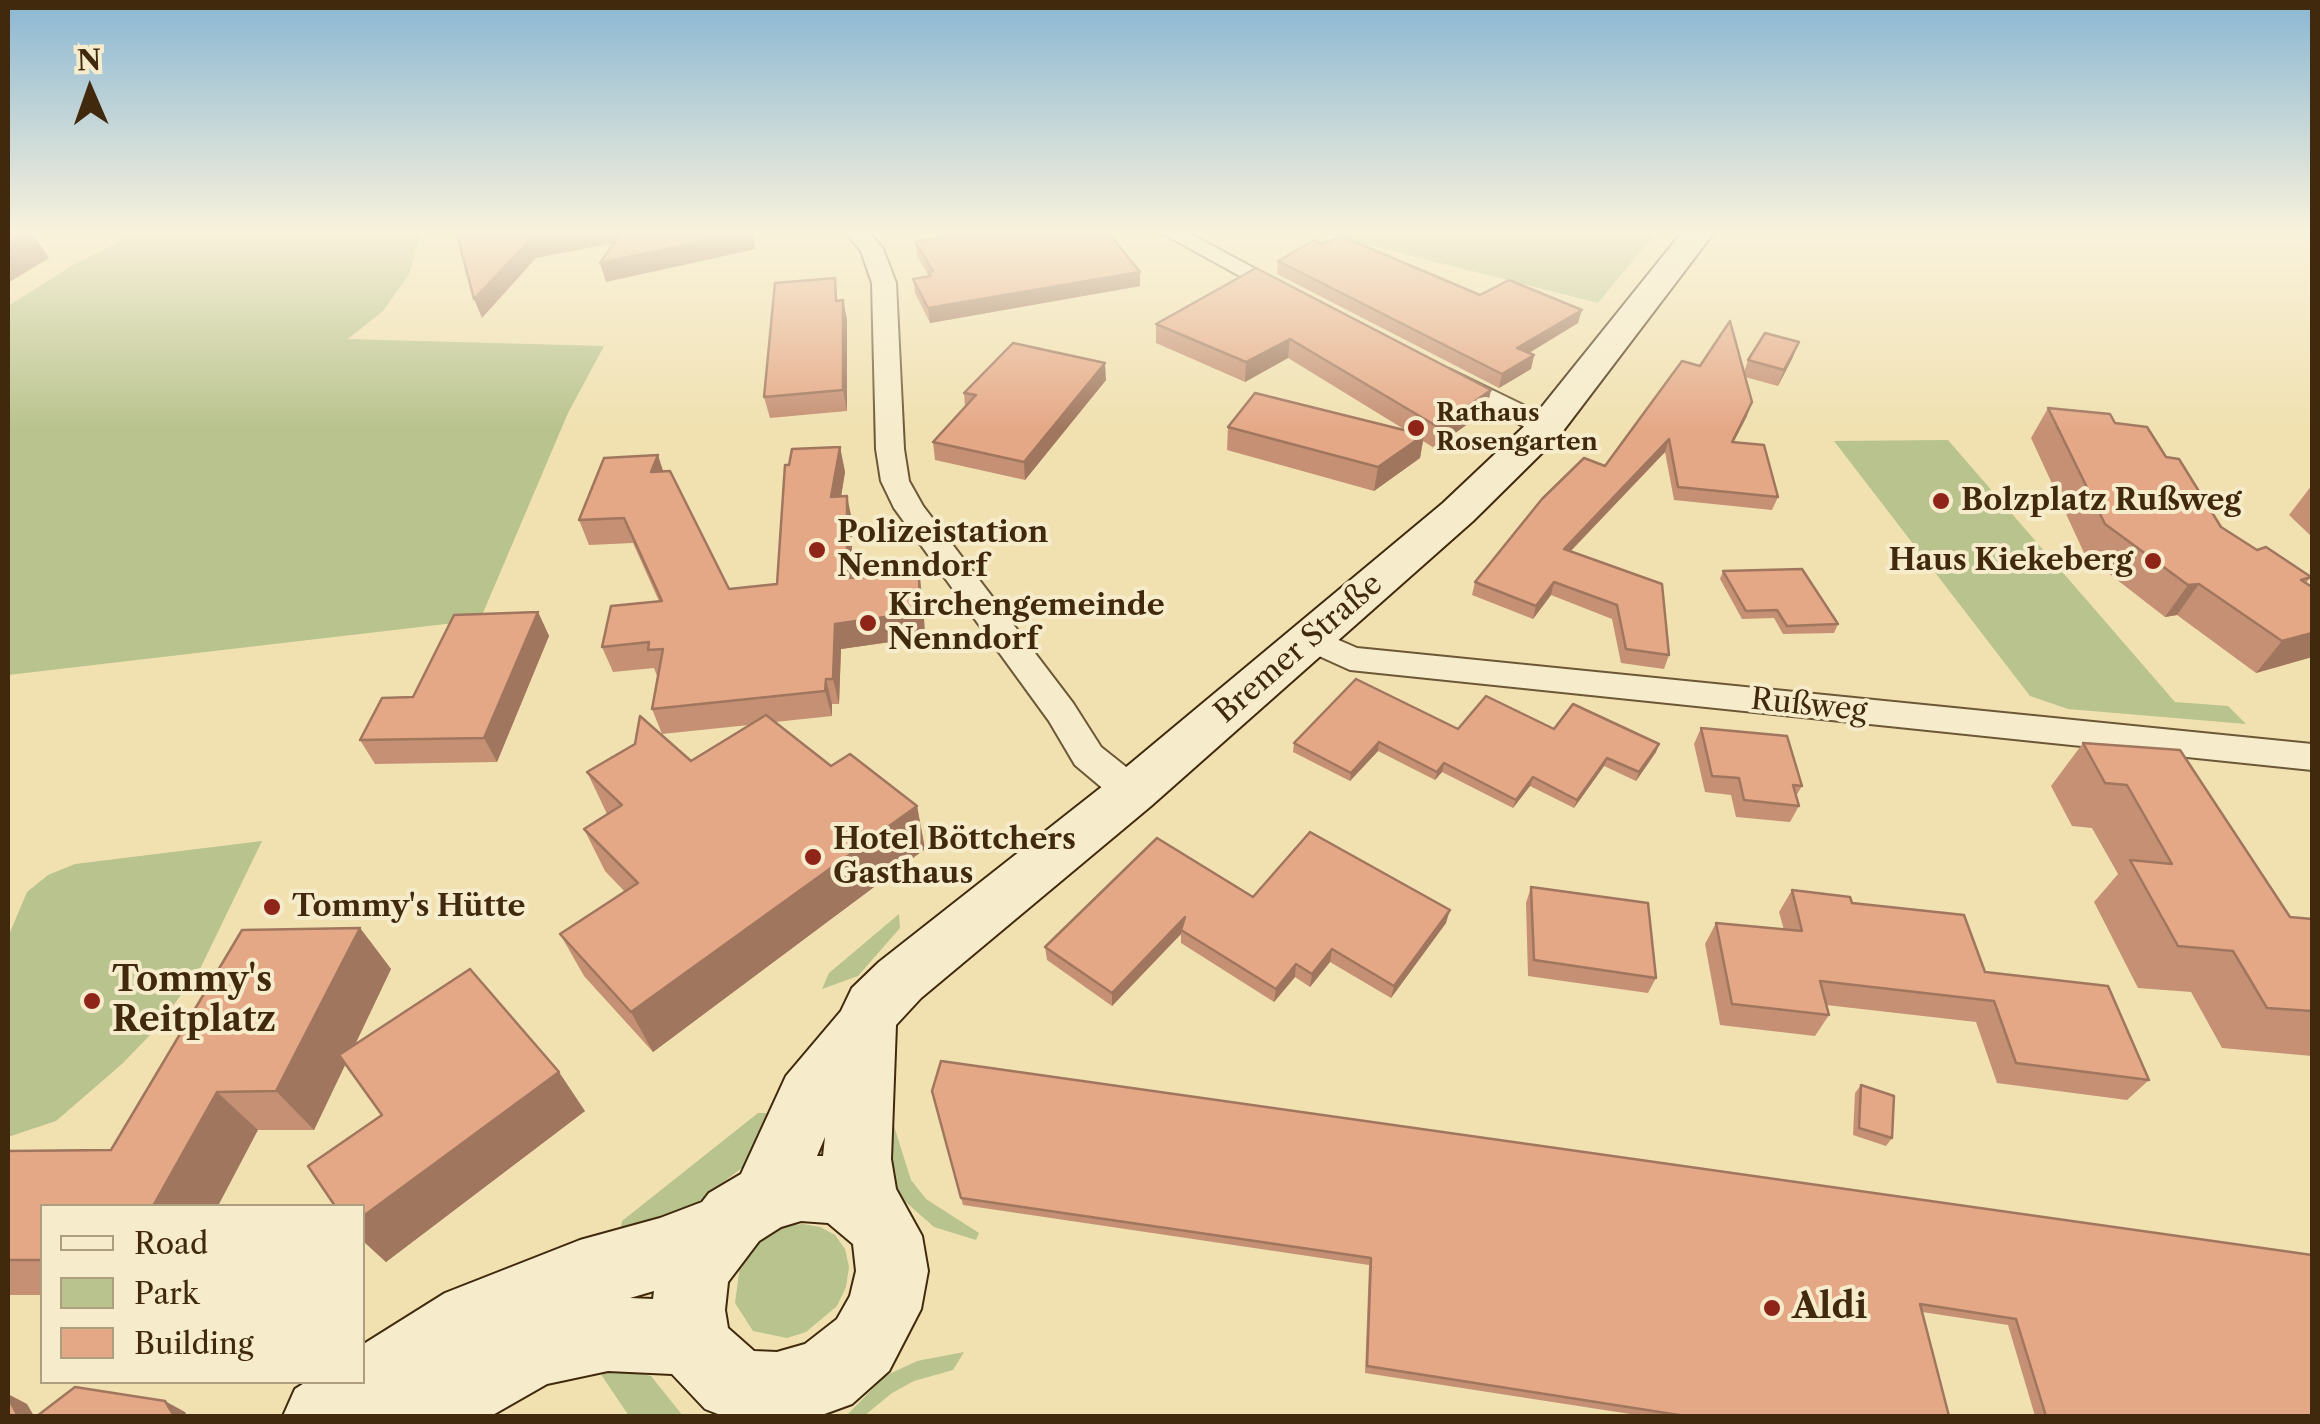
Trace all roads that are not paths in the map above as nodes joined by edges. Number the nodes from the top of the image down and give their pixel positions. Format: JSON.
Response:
{"nodes":[{"id":1,"x":885,"y":297,"type":"edge"},
{"id":2,"x":1297,"y":297,"type":"edge"},
{"id":3,"x":1647,"y":297,"type":"edge"},
{"id":4,"x":1310,"y":304,"type":"edge"},
{"id":5,"x":1428,"y":365,"type":"edge"},
{"id":6,"x":1546,"y":427,"type":"junction"},
{"id":7,"x":1311,"y":638,"type":"junction"},
{"id":8,"x":2312,"y":757,"type":"edge"},
{"id":9,"x":1132,"y":792,"type":"junction"},
{"id":10,"x":863,"y":1030,"type":"junction"},
{"id":11,"x":865,"y":1206,"type":"junction"},
{"id":12,"x":743,"y":1214,"type":"junction"},
{"id":13,"x":693,"y":1338,"type":"junction"},
{"id":14,"x":322,"y":1416,"type":"edge"},
{"id":15,"x":418,"y":1416,"type":"edge"}],
"edges":[{"from":1,"to":9,"type":"street"},
{"from":2,"to":4,"type":"street"},
{"from":3,"to":6,"type":"main road","name":"Bremer Straße"},
{"from":5,"to":6,"type":"street"},
{"from":6,"to":7,"type":"main road","name":"Bremer Straße"},
{"from":7,"to":8,"type":"street","name":"Rußweg"},
{"from":7,"to":9,"type":"main road","name":"Bremer Straße"},
{"from":9,"to":10,"type":"main road","name":"Bremer Straße"},
{"from":10,"to":11,"type":"main road"},
{"from":10,"to":12,"type":"main road","name":"Bremer Straße"},
{"from":11,"to":12,"type":"main road"},
{"from":11,"to":13,"type":"main road"},
{"from":12,"to":13,"type":"main road"},
{"from":12,"to":14,"type":"main road"},
{"from":13,"to":15,"type":"main road"}]}
